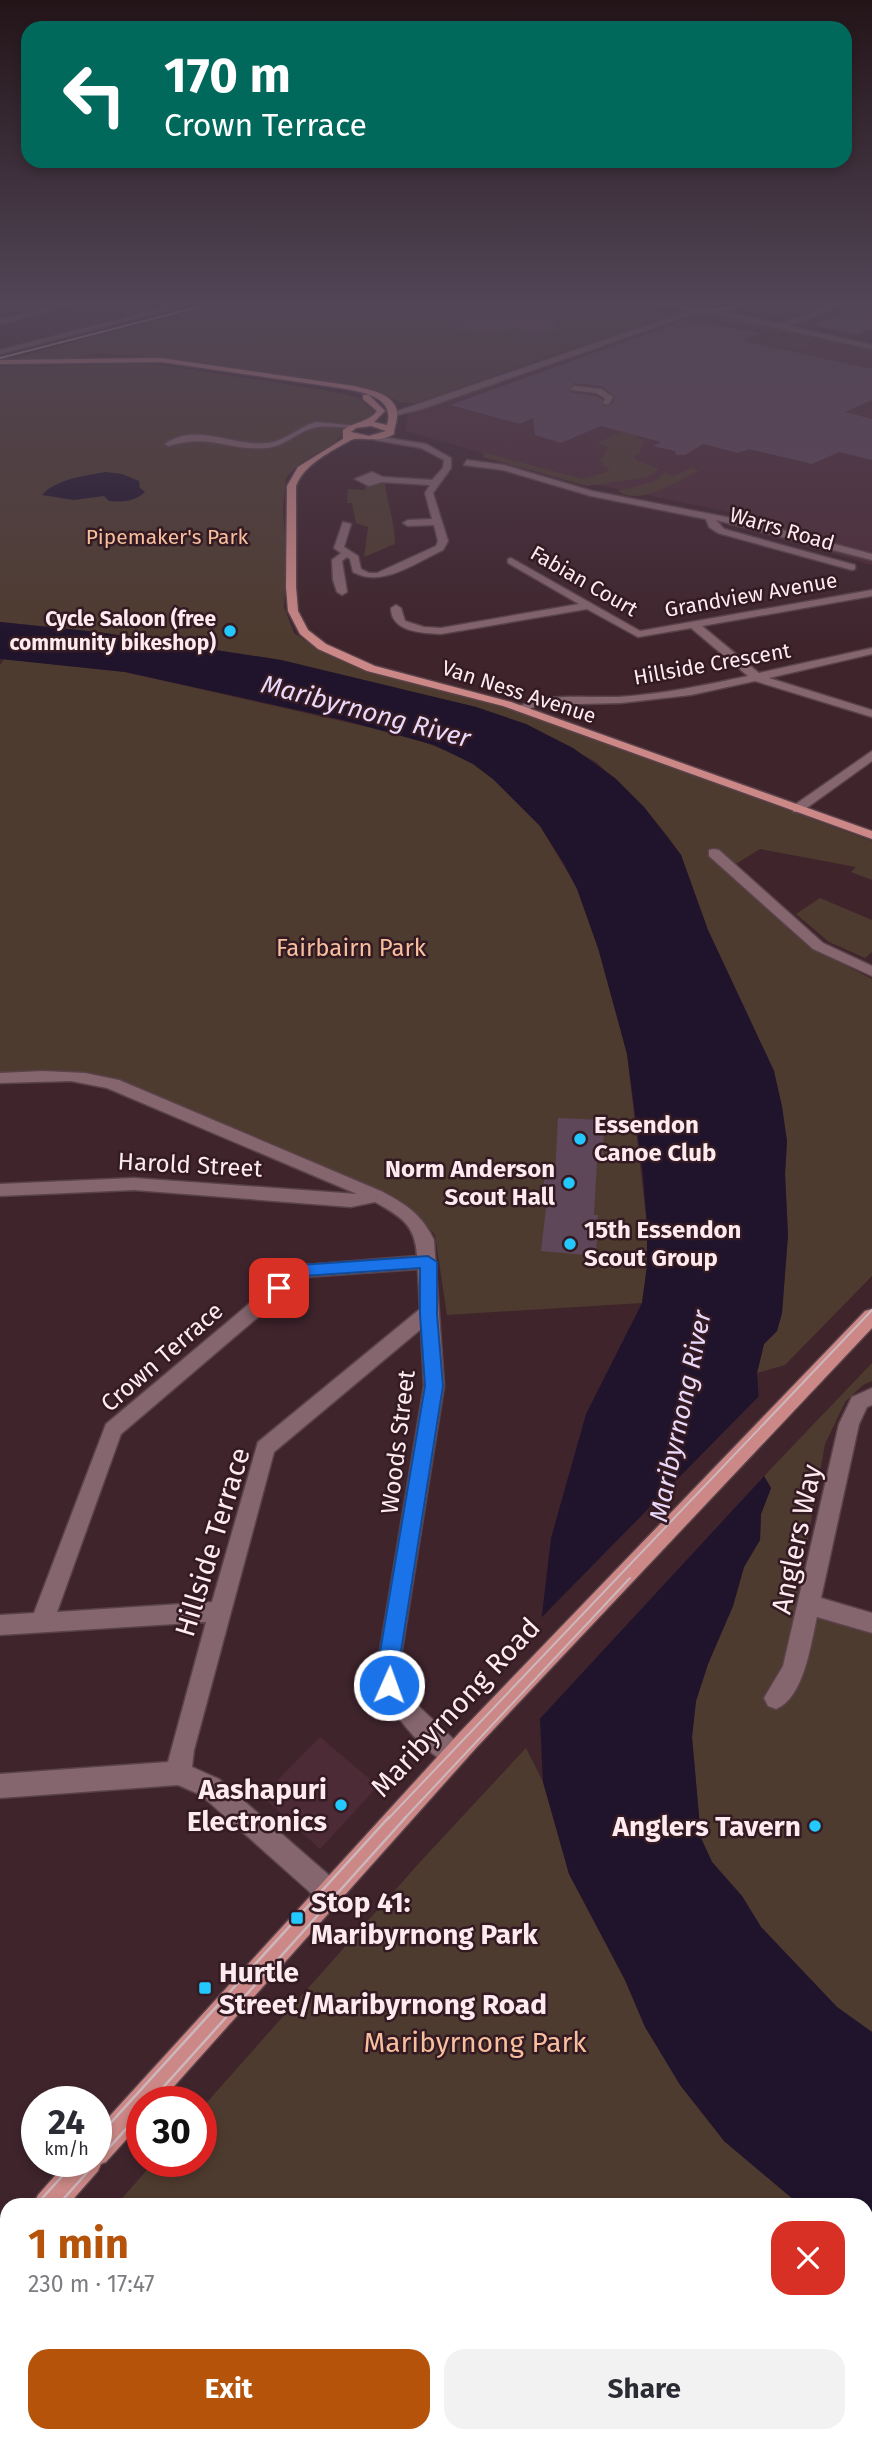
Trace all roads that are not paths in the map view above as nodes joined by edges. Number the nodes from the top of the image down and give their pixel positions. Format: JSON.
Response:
{"nodes":[{"id":1,"x":377,"y":417,"type":"edge"},
{"id":2,"x":393,"y":417,"type":"edge"},
{"id":3,"x":356,"y":425,"type":"junction"},
{"id":4,"x":391,"y":429,"type":"junction"},
{"id":5,"x":300,"y":431,"type":"junction"},
{"id":6,"x":347,"y":433,"type":"junction"},
{"id":7,"x":376,"y":438,"type":"junction"},
{"id":8,"x":169,"y":444,"type":"dead end"},
{"id":9,"x":447,"y":459,"type":"junction"},
{"id":10,"x":465,"y":463,"type":"junction"},
{"id":11,"x":381,"y":479,"type":"dead end"},
{"id":12,"x":292,"y":482,"type":"junction"},
{"id":13,"x":434,"y":483,"type":"junction"},
{"id":14,"x":711,"y":515,"type":"junction"},
{"id":15,"x":436,"y":522,"type":"junction"},
{"id":16,"x":408,"y":523,"type":"dead end"},
{"id":17,"x":346,"y":524,"type":"dead end"},
{"id":18,"x":344,"y":553,"type":"junction"},
{"id":19,"x":872,"y":555,"type":"edge"},
{"id":20,"x":511,"y":561,"type":"dead end"},
{"id":21,"x":852,"y":567,"type":"dead end"},
{"id":22,"x":342,"y":592,"type":"dead end"},
{"id":23,"x":872,"y":593,"type":"edge"},
{"id":24,"x":586,"y":606,"type":"junction"},
{"id":25,"x":396,"y":608,"type":"dead end"},
{"id":26,"x":694,"y":625,"type":"junction"},
{"id":27,"x":638,"y":634,"type":"joint"},
{"id":28,"x":871,"y":652,"type":"edge"},
{"id":29,"x":765,"y":676,"type":"junction"},
{"id":30,"x":525,"y":711,"type":"junction"},
{"id":31,"x":872,"y":714,"type":"edge"},
{"id":32,"x":872,"y":755,"type":"edge"},
{"id":33,"x":797,"y":809,"type":"junction"},
{"id":34,"x":872,"y":835,"type":"edge"},
{"id":35,"x":714,"y":853,"type":"dead end"},
{"id":36,"x":872,"y":972,"type":"edge"},
{"id":37,"x":0,"y":1078,"type":"edge"},
{"id":38,"x":0,"y":1190,"type":"edge"},
{"id":39,"x":377,"y":1196,"type":"junction"},
{"id":40,"x":428,"y":1262,"type":"junction"},
{"id":41,"x":428,"y":1314,"type":"junction"},
{"id":42,"x":872,"y":1316,"type":"edge"},
{"id":43,"x":872,"y":1396,"type":"edge"},
{"id":44,"x":810,"y":1605,"type":"junction"},
{"id":45,"x":220,"y":1611,"type":"junction"},
{"id":46,"x":43,"y":1622,"type":"junction"},
{"id":47,"x":872,"y":1623,"type":"edge"},
{"id":48,"x":0,"y":1625,"type":"edge"},
{"id":49,"x":776,"y":1698,"type":"dead end"},
{"id":50,"x":454,"y":1755,"type":"junction"},
{"id":51,"x":180,"y":1773,"type":"junction"},
{"id":52,"x":0,"y":1786,"type":"edge"},
{"id":53,"x":330,"y":1893,"type":"junction"},
{"id":54,"x":112,"y":2134,"type":"edge"},
{"id":55,"x":73,"y":2177,"type":"edge"},
{"id":56,"x":54,"y":2198,"type":"edge"}],
"edges":[{"from":1,"to":3,"type":"main road"},
{"from":2,"to":4,"type":"main road"},
{"from":3,"to":4,"type":"main road"},
{"from":3,"to":5,"type":"street"},
{"from":3,"to":6,"type":"main road"},
{"from":4,"to":7,"type":"main road"},
{"from":4,"to":9,"type":"street"},
{"from":5,"to":6,"type":"street"},
{"from":5,"to":8,"type":"street"},
{"from":6,"to":7,"type":"main road"},
{"from":6,"to":12,"type":"main road"},
{"from":7,"to":9,"type":"street"},
{"from":7,"to":12,"type":"main road"},
{"from":9,"to":10,"type":"street","name":"Warrs Road"},
{"from":9,"to":13,"type":"street"},
{"from":10,"to":13,"type":"street"},
{"from":10,"to":14,"type":"street","name":"Warrs Road"},
{"from":10,"to":14,"type":"street","name":"Warrs Road"},
{"from":11,"to":13,"type":"street"},
{"from":12,"to":30,"type":"main road","name":"Van Ness Avenue"},
{"from":13,"to":15,"type":"street"},
{"from":14,"to":19,"type":"street"},
{"from":14,"to":21,"type":"street","name":"Warrs Road"},
{"from":15,"to":16,"type":"street"},
{"from":15,"to":18,"type":"street"},
{"from":17,"to":18,"type":"street"},
{"from":18,"to":22,"type":"street"},
{"from":20,"to":24,"type":"street","name":"Fabian Court"},
{"from":23,"to":26,"type":"street","name":"Grandview Avenue"},
{"from":24,"to":25,"type":"street"},
{"from":24,"to":27,"type":"street","name":"Fabian Court"},
{"from":26,"to":27,"type":"street","name":"Grandview Avenue"},
{"from":26,"to":29,"type":"street"},
{"from":28,"to":29,"type":"street","name":"Hillside Crescent"},
{"from":29,"to":30,"type":"street","name":"Hillside Crescent"},
{"from":29,"to":31,"type":"street"},
{"from":30,"to":33,"type":"main road","name":"Van Ness Avenue"},
{"from":32,"to":33,"type":"street"},
{"from":33,"to":34,"type":"main road","name":"Van Ness Avenue"},
{"from":35,"to":36,"type":"street"},
{"from":37,"to":39,"type":"street","name":"Woods Street"},
{"from":38,"to":39,"type":"street","name":"Harold Street"},
{"from":39,"to":40,"type":"street","name":"Woods Street"},
{"from":40,"to":41,"type":"street","name":"Woods Street"},
{"from":40,"to":46,"type":"street","name":"Crown Terrace"},
{"from":41,"to":45,"type":"street","name":"Hillside Terrace"},
{"from":41,"to":50,"type":"street","name":"Woods Street"},
{"from":42,"to":50,"type":"main road","name":"Maribyrnong Road"},
{"from":43,"to":44,"type":"street","name":"Anglers Way"},
{"from":44,"to":47,"type":"street"},
{"from":44,"to":49,"type":"street","name":"Anglers Way"},
{"from":45,"to":46,"type":"street"},
{"from":45,"to":51,"type":"street","name":"Hillside Terrace"},
{"from":46,"to":48,"type":"street"},
{"from":50,"to":53,"type":"main road","name":"Maribyrnong Road"},
{"from":51,"to":52,"type":"street"},
{"from":51,"to":53,"type":"street"},
{"from":53,"to":54,"type":"main road","name":"Maribyrnong Road"},
{"from":55,"to":56,"type":"main road"}]}
